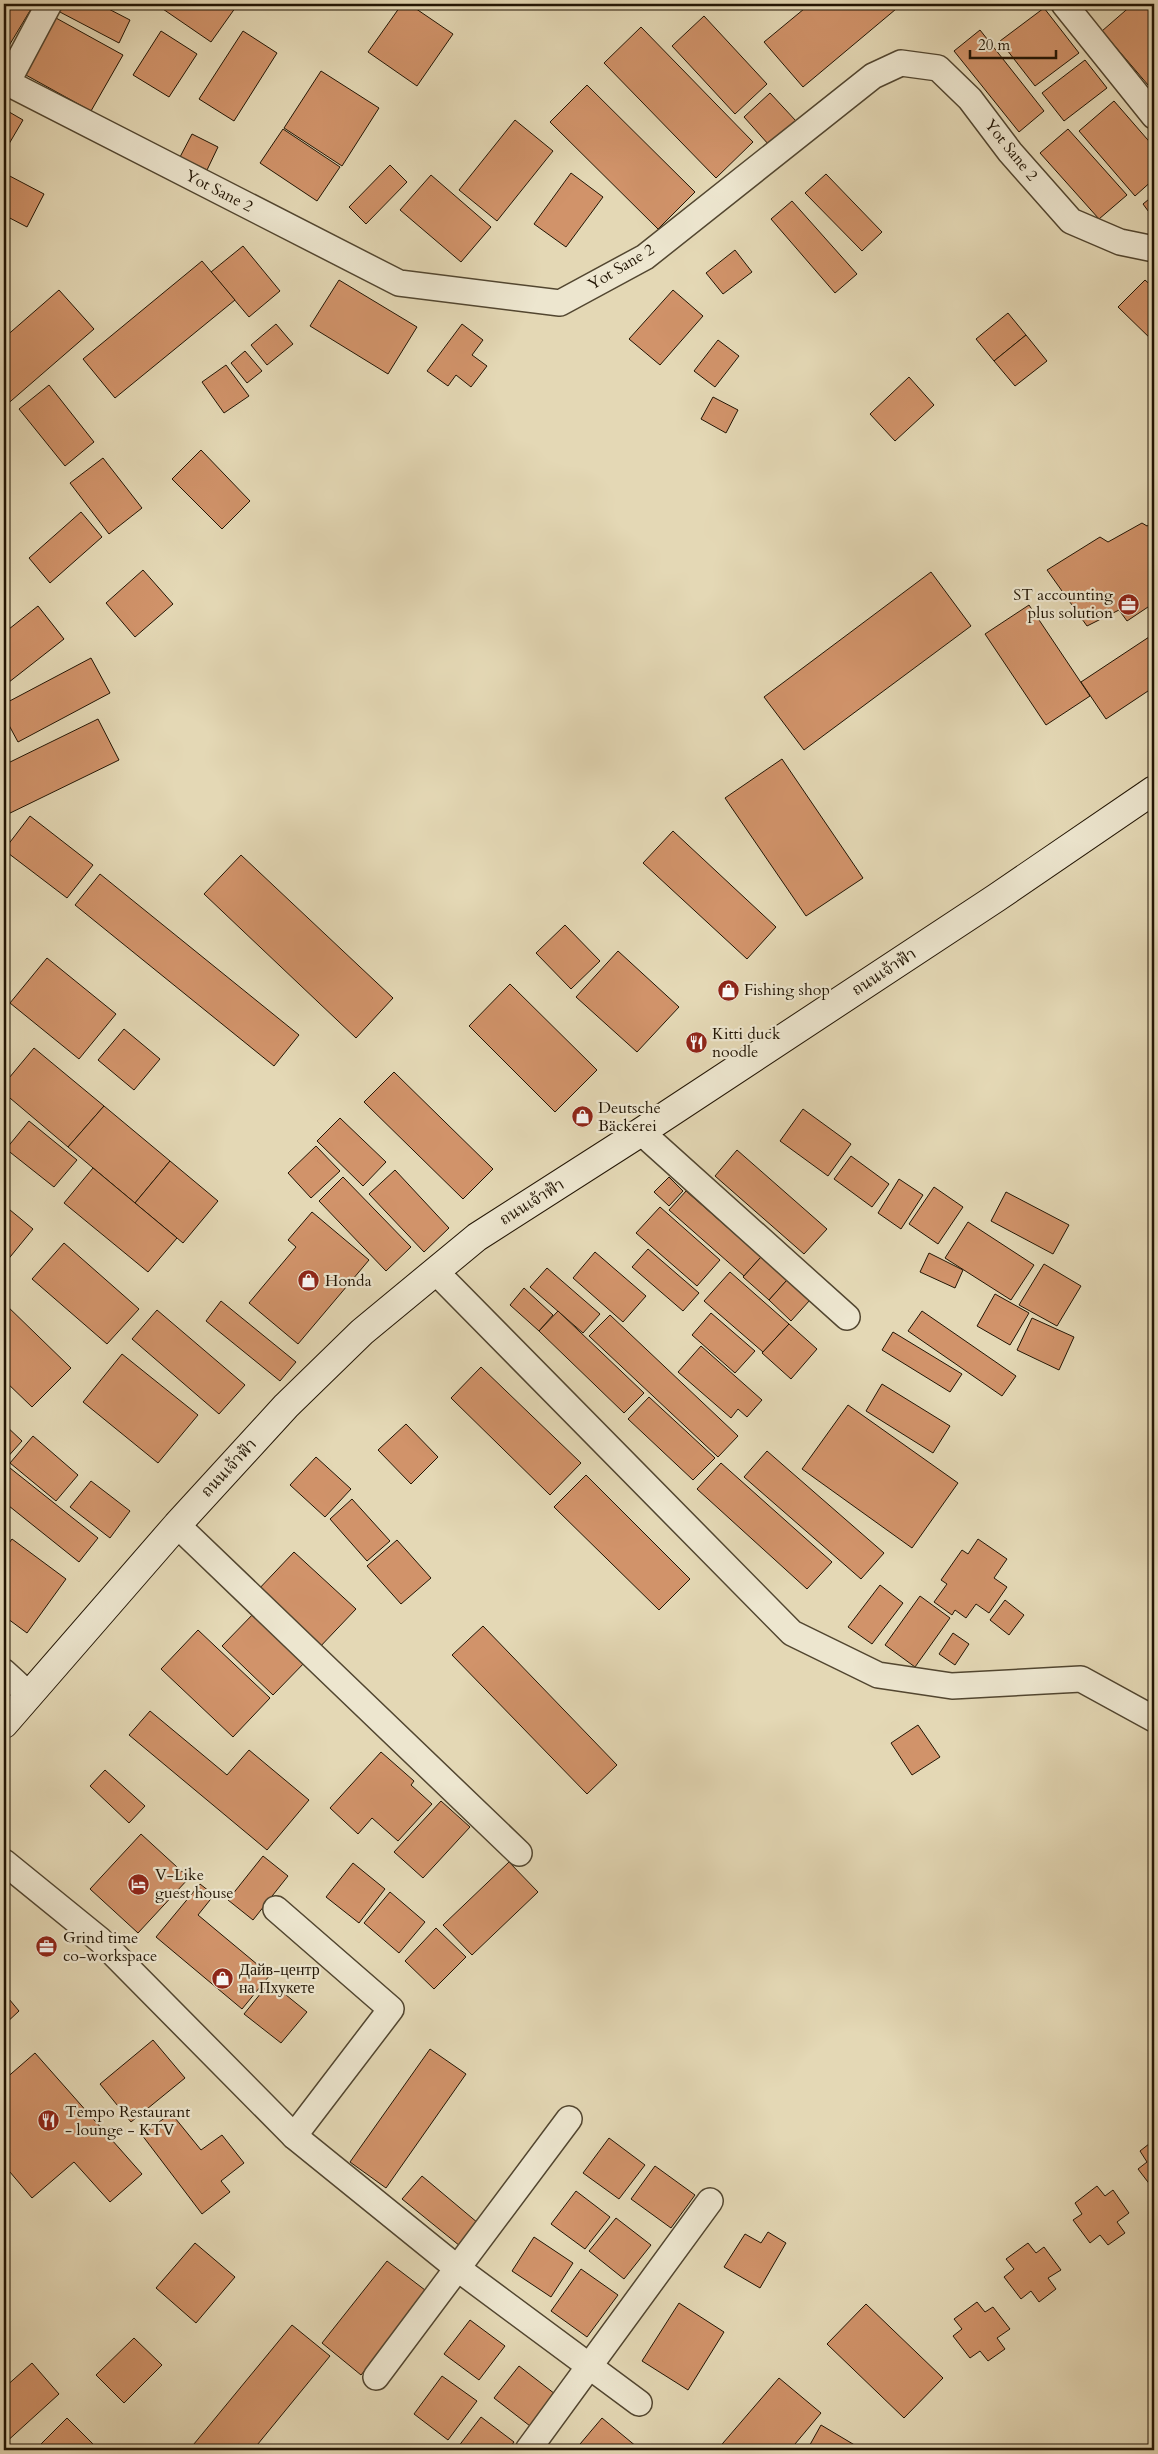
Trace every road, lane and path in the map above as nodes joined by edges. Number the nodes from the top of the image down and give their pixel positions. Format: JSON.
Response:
{"nodes":[{"id":1,"x":49,"y":4,"type":"edge"},
{"id":2,"x":1064,"y":4,"type":"edge"},
{"id":3,"x":5,"y":82,"type":"edge"},
{"id":4,"x":1154,"y":116,"type":"edge"},
{"id":5,"x":1154,"y":249,"type":"edge"},
{"id":6,"x":1154,"y":790,"type":"edge"},
{"id":7,"x":641,"y":1132,"type":"junction"},
{"id":8,"x":435,"y":1270,"type":"junction"},
{"id":9,"x":847,"y":1316,"type":"dead end"},
{"id":10,"x":176,"y":1525,"type":"junction"},
{"id":11,"x":4,"y":1672,"type":"edge"},
{"id":12,"x":28,"y":1694,"type":"junction"},
{"id":13,"x":1154,"y":1719,"type":"edge"},
{"id":14,"x":4,"y":1724,"type":"edge"},
{"id":15,"x":519,"y":1853,"type":"dead end"},
{"id":16,"x":4,"y":1862,"type":"edge"},
{"id":17,"x":276,"y":1909,"type":"dead end"},
{"id":18,"x":569,"y":2119,"type":"dead end"},
{"id":19,"x":294,"y":2136,"type":"junction"},
{"id":20,"x":710,"y":2201,"type":"dead end"},
{"id":21,"x":457,"y":2268,"type":"junction"},
{"id":22,"x":588,"y":2367,"type":"junction"},
{"id":23,"x":376,"y":2377,"type":"dead end"},
{"id":24,"x":639,"y":2403,"type":"dead end"},
{"id":25,"x":528,"y":2450,"type":"edge"}],
"edges":[{"from":1,"to":3,"type":"street"},
{"from":2,"to":4,"type":"street"},
{"from":3,"to":5,"type":"street","name":"Yot Sane 2"},
{"from":6,"to":7,"type":"main road","name":"ถนนเจ้าฟ้า"},
{"from":7,"to":8,"type":"main road","name":"ถนนเจ้าฟ้า"},
{"from":7,"to":9,"type":"street"},
{"from":8,"to":10,"type":"main road","name":"ถนนเจ้าฟ้า"},
{"from":8,"to":13,"type":"street"},
{"from":10,"to":12,"type":"main road","name":"ถนนเจ้าฟ้า"},
{"from":10,"to":15,"type":"street"},
{"from":11,"to":12,"type":"street"},
{"from":12,"to":14,"type":"main road","name":"ถนนเจ้าฟ้า"},
{"from":16,"to":19,"type":"street"},
{"from":17,"to":19,"type":"street"},
{"from":18,"to":21,"type":"street"},
{"from":19,"to":21,"type":"street"},
{"from":20,"to":22,"type":"street"},
{"from":21,"to":22,"type":"street"},
{"from":21,"to":23,"type":"street"},
{"from":22,"to":24,"type":"street"},
{"from":22,"to":25,"type":"street"}]}
